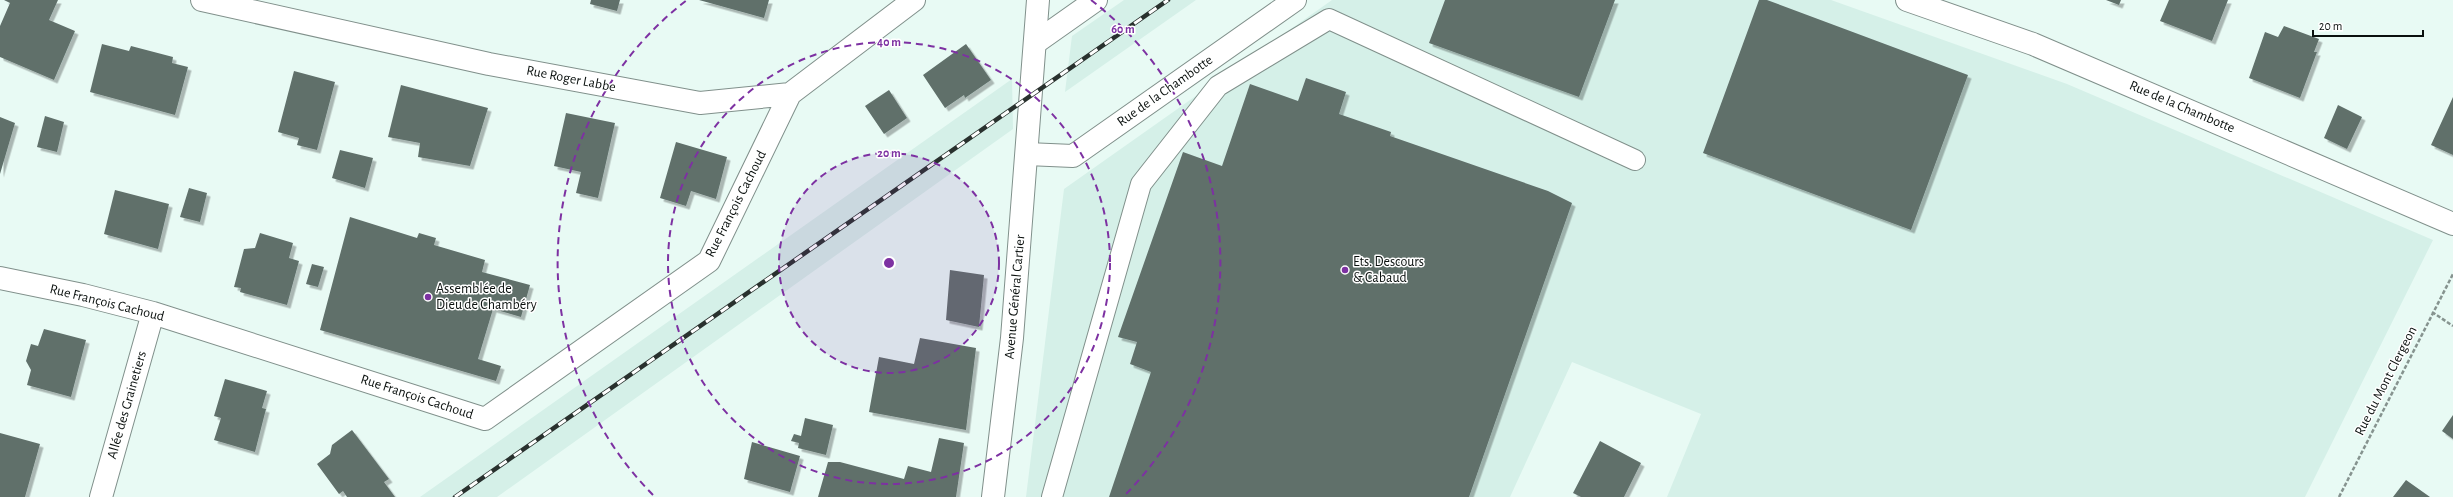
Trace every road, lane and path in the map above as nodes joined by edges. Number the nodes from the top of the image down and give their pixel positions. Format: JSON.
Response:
{"nodes":[{"id":1,"x":202,"y":0,"type":"edge"},
{"id":2,"x":914,"y":0,"type":"edge"},
{"id":3,"x":1038,"y":0,"type":"edge"},
{"id":4,"x":1096,"y":0,"type":"edge"},
{"id":5,"x":1296,"y":0,"type":"edge"},
{"id":6,"x":1907,"y":0,"type":"edge"},
{"id":7,"x":1035,"y":43,"type":"junction"},
{"id":8,"x":790,"y":94,"type":"junction"},
{"id":9,"x":1027,"y":154,"type":"junction"},
{"id":10,"x":1635,"y":160,"type":"dead end"},
{"id":11,"x":2453,"y":224,"type":"edge"},
{"id":12,"x":2453,"y":274,"type":"edge"},
{"id":13,"x":0,"y":278,"type":"edge"},
{"id":14,"x":2432,"y":312,"type":"junction"},
{"id":15,"x":153,"y":313,"type":"junction"},
{"id":16,"x":2453,"y":326,"type":"edge"},
{"id":17,"x":100,"y":497,"type":"edge"},
{"id":18,"x":993,"y":497,"type":"edge"},
{"id":19,"x":1052,"y":497,"type":"edge"},
{"id":20,"x":2339,"y":497,"type":"edge"}],
"edges":[{"from":1,"to":8,"type":"street","name":"Rue Roger Labbe"},
{"from":2,"to":8,"type":"street"},
{"from":3,"to":7,"type":"street","name":"Avenue Général Cartier"},
{"from":4,"to":7,"type":"street"},
{"from":5,"to":9,"type":"street","name":"Rue de la Chambotte"},
{"from":6,"to":11,"type":"street","name":"Rue de la Chambotte"},
{"from":7,"to":9,"type":"street","name":"Avenue Général Cartier"},
{"from":8,"to":15,"type":"street","name":"Rue François Cachoud"},
{"from":9,"to":18,"type":"street","name":"Avenue Général Cartier"},
{"from":10,"to":19,"type":"lane"},
{"from":12,"to":14,"type":"path","name":"Rue du Mont Clergeon"},
{"from":13,"to":15,"type":"street","name":"Rue François Cachoud"},
{"from":14,"to":16,"type":"path"},
{"from":14,"to":20,"type":"path","name":"Rue du Mont Clergeon"},
{"from":15,"to":17,"type":"street","name":"Allée des Grainetiers"}]}
